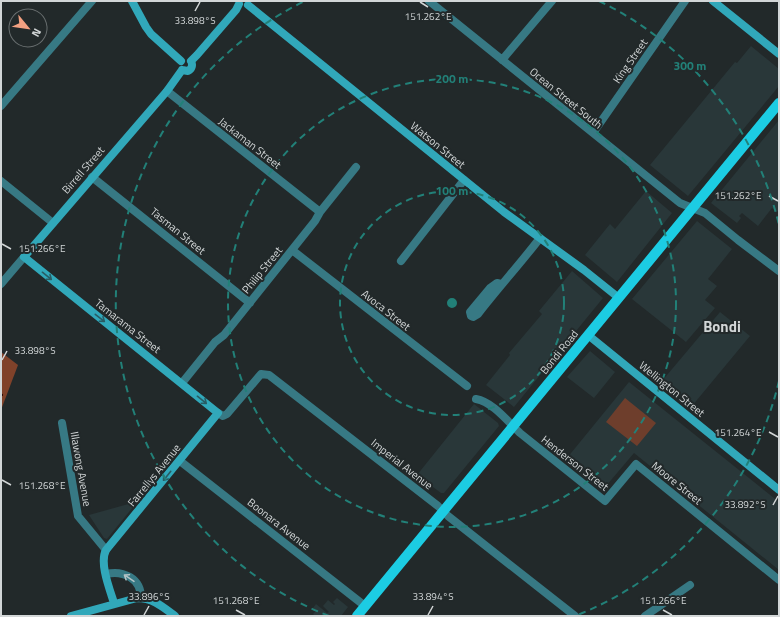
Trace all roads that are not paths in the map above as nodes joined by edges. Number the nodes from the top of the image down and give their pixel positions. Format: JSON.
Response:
{"nodes":[{"id":1,"x":92,"y":1,"type":"edge"},
{"id":2,"x":132,"y":1,"type":"edge"},
{"id":3,"x":428,"y":1,"type":"edge"},
{"id":4,"x":552,"y":1,"type":"edge"},
{"id":5,"x":685,"y":1,"type":"edge"},
{"id":6,"x":713,"y":1,"type":"edge"},
{"id":7,"x":244,"y":3,"type":"edge"},
{"id":8,"x":779,"y":54,"type":"edge"},
{"id":9,"x":502,"y":60,"type":"junction"},
{"id":10,"x":181,"y":61,"type":"junction"},
{"id":11,"x":191,"y":61,"type":"junction"},
{"id":12,"x":182,"y":70,"type":"junction"},
{"id":13,"x":166,"y":91,"type":"junction"},
{"id":14,"x":779,"y":103,"type":"edge"},
{"id":15,"x":1,"y":106,"type":"edge"},
{"id":16,"x":594,"y":133,"type":"junction"},
{"id":17,"x":356,"y":167,"type":"dead end"},
{"id":18,"x":92,"y":177,"type":"junction"},
{"id":19,"x":464,"y":180,"type":"junction"},
{"id":20,"x":1,"y":181,"type":"edge"},
{"id":21,"x":692,"y":208,"type":"junction"},
{"id":22,"x":320,"y":212,"type":"junction"},
{"id":23,"x":53,"y":223,"type":"junction"},
{"id":24,"x":540,"y":238,"type":"junction"},
{"id":25,"x":292,"y":250,"type":"junction"},
{"id":26,"x":24,"y":257,"type":"junction"},
{"id":27,"x":401,"y":261,"type":"dead end"},
{"id":28,"x":779,"y":271,"type":"edge"},
{"id":29,"x":1,"y":284,"type":"edge"},
{"id":30,"x":501,"y":284,"type":"dead end"},
{"id":31,"x":619,"y":298,"type":"junction"},
{"id":32,"x":250,"y":303,"type":"junction"},
{"id":33,"x":588,"y":335,"type":"junction"},
{"id":34,"x":182,"y":383,"type":"junction"},
{"id":35,"x":467,"y":386,"type":"dead end"},
{"id":36,"x":476,"y":399,"type":"dead end"},
{"id":37,"x":218,"y":413,"type":"junction"},
{"id":38,"x":62,"y":423,"type":"dead end"},
{"id":39,"x":513,"y":426,"type":"junction"},
{"id":40,"x":180,"y":461,"type":"junction"},
{"id":41,"x":636,"y":464,"type":"joint"},
{"id":42,"x":779,"y":490,"type":"edge"},
{"id":43,"x":443,"y":511,"type":"junction"},
{"id":44,"x":106,"y":550,"type":"junction"},
{"id":45,"x":106,"y":574,"type":"junction"},
{"id":46,"x":779,"y":580,"type":"edge"},
{"id":47,"x":690,"y":585,"type":"dead end"},
{"id":48,"x":141,"y":598,"type":"junction"},
{"id":49,"x":114,"y":603,"type":"junction"},
{"id":50,"x":361,"y":613,"type":"edge"},
{"id":51,"x":71,"y":616,"type":"edge"},
{"id":52,"x":174,"y":616,"type":"edge"},
{"id":53,"x":575,"y":616,"type":"edge"},
{"id":54,"x":645,"y":616,"type":"edge"}],
"edges":[{"from":1,"to":15,"type":"street"},
{"from":2,"to":10,"type":"street"},
{"from":3,"to":9,"type":"street","name":"Ocean Street South"},
{"from":4,"to":9,"type":"street"},
{"from":5,"to":16,"type":"street","name":"King Street"},
{"from":6,"to":8,"type":"street"},
{"from":7,"to":11,"type":"street"},
{"from":7,"to":19,"type":"street","name":"Watson Street"},
{"from":9,"to":16,"type":"street","name":"Ocean Street South"},
{"from":10,"to":11,"type":"street"},
{"from":10,"to":12,"type":"street"},
{"from":11,"to":12,"type":"street"},
{"from":12,"to":13,"type":"street","name":"Birrell Street"},
{"from":13,"to":18,"type":"street","name":"Birrell Street"},
{"from":13,"to":22,"type":"street","name":"Jackaman Street"},
{"from":14,"to":21,"type":"main road","name":"Bondi Road"},
{"from":16,"to":21,"type":"street","name":"Ocean Street South"},
{"from":17,"to":22,"type":"street","name":"Philip Street"},
{"from":18,"to":23,"type":"street","name":"Birrell Street"},
{"from":18,"to":32,"type":"street","name":"Tasman Street"},
{"from":19,"to":24,"type":"street","name":"Watson Street"},
{"from":19,"to":27,"type":"street"},
{"from":20,"to":23,"type":"street"},
{"from":21,"to":28,"type":"street","name":"Ocean Street South"},
{"from":21,"to":31,"type":"main road","name":"Bondi Road"},
{"from":22,"to":25,"type":"street","name":"Philip Street"},
{"from":23,"to":26,"type":"street","name":"Birrell Street"},
{"from":24,"to":30,"type":"street"},
{"from":24,"to":31,"type":"street","name":"Watson Street"},
{"from":25,"to":32,"type":"street","name":"Philip Street"},
{"from":25,"to":35,"type":"street","name":"Avoca Street"},
{"from":26,"to":29,"type":"street","name":"Birrell Street"},
{"from":26,"to":34,"type":"street","name":"Tamarama Street","one_way":true},
{"from":31,"to":33,"type":"main road","name":"Bondi Road"},
{"from":32,"to":34,"type":"street","name":"Philip Street"},
{"from":33,"to":39,"type":"main road","name":"Bondi Road"},
{"from":33,"to":42,"type":"street","name":"Wellington Street"},
{"from":34,"to":37,"type":"street","name":"Tamarama Street","one_way":true},
{"from":36,"to":39,"type":"street"},
{"from":37,"to":40,"type":"street","name":"Farrellys Avenue"},
{"from":37,"to":43,"type":"street","name":"Imperial Avenue"},
{"from":38,"to":44,"type":"street","name":"Illawong Avenue"},
{"from":39,"to":41,"type":"street","name":"Henderson Street"},
{"from":39,"to":43,"type":"main road","name":"Bondi Road"},
{"from":40,"to":44,"type":"street","name":"Farrellys Avenue","one_way":true},
{"from":40,"to":50,"type":"street","name":"Boonara Avenue"},
{"from":41,"to":46,"type":"street","name":"Moore Street"},
{"from":43,"to":50,"type":"main road","name":"Bondi Road"},
{"from":43,"to":53,"type":"street","name":"Imperial Avenue"},
{"from":44,"to":45,"type":"street"},
{"from":48,"to":45,"type":"street","one_way":true},
{"from":45,"to":49,"type":"street"},
{"from":47,"to":54,"type":"street"},
{"from":48,"to":49,"type":"street"},
{"from":48,"to":52,"type":"street"},
{"from":49,"to":51,"type":"street"}]}
